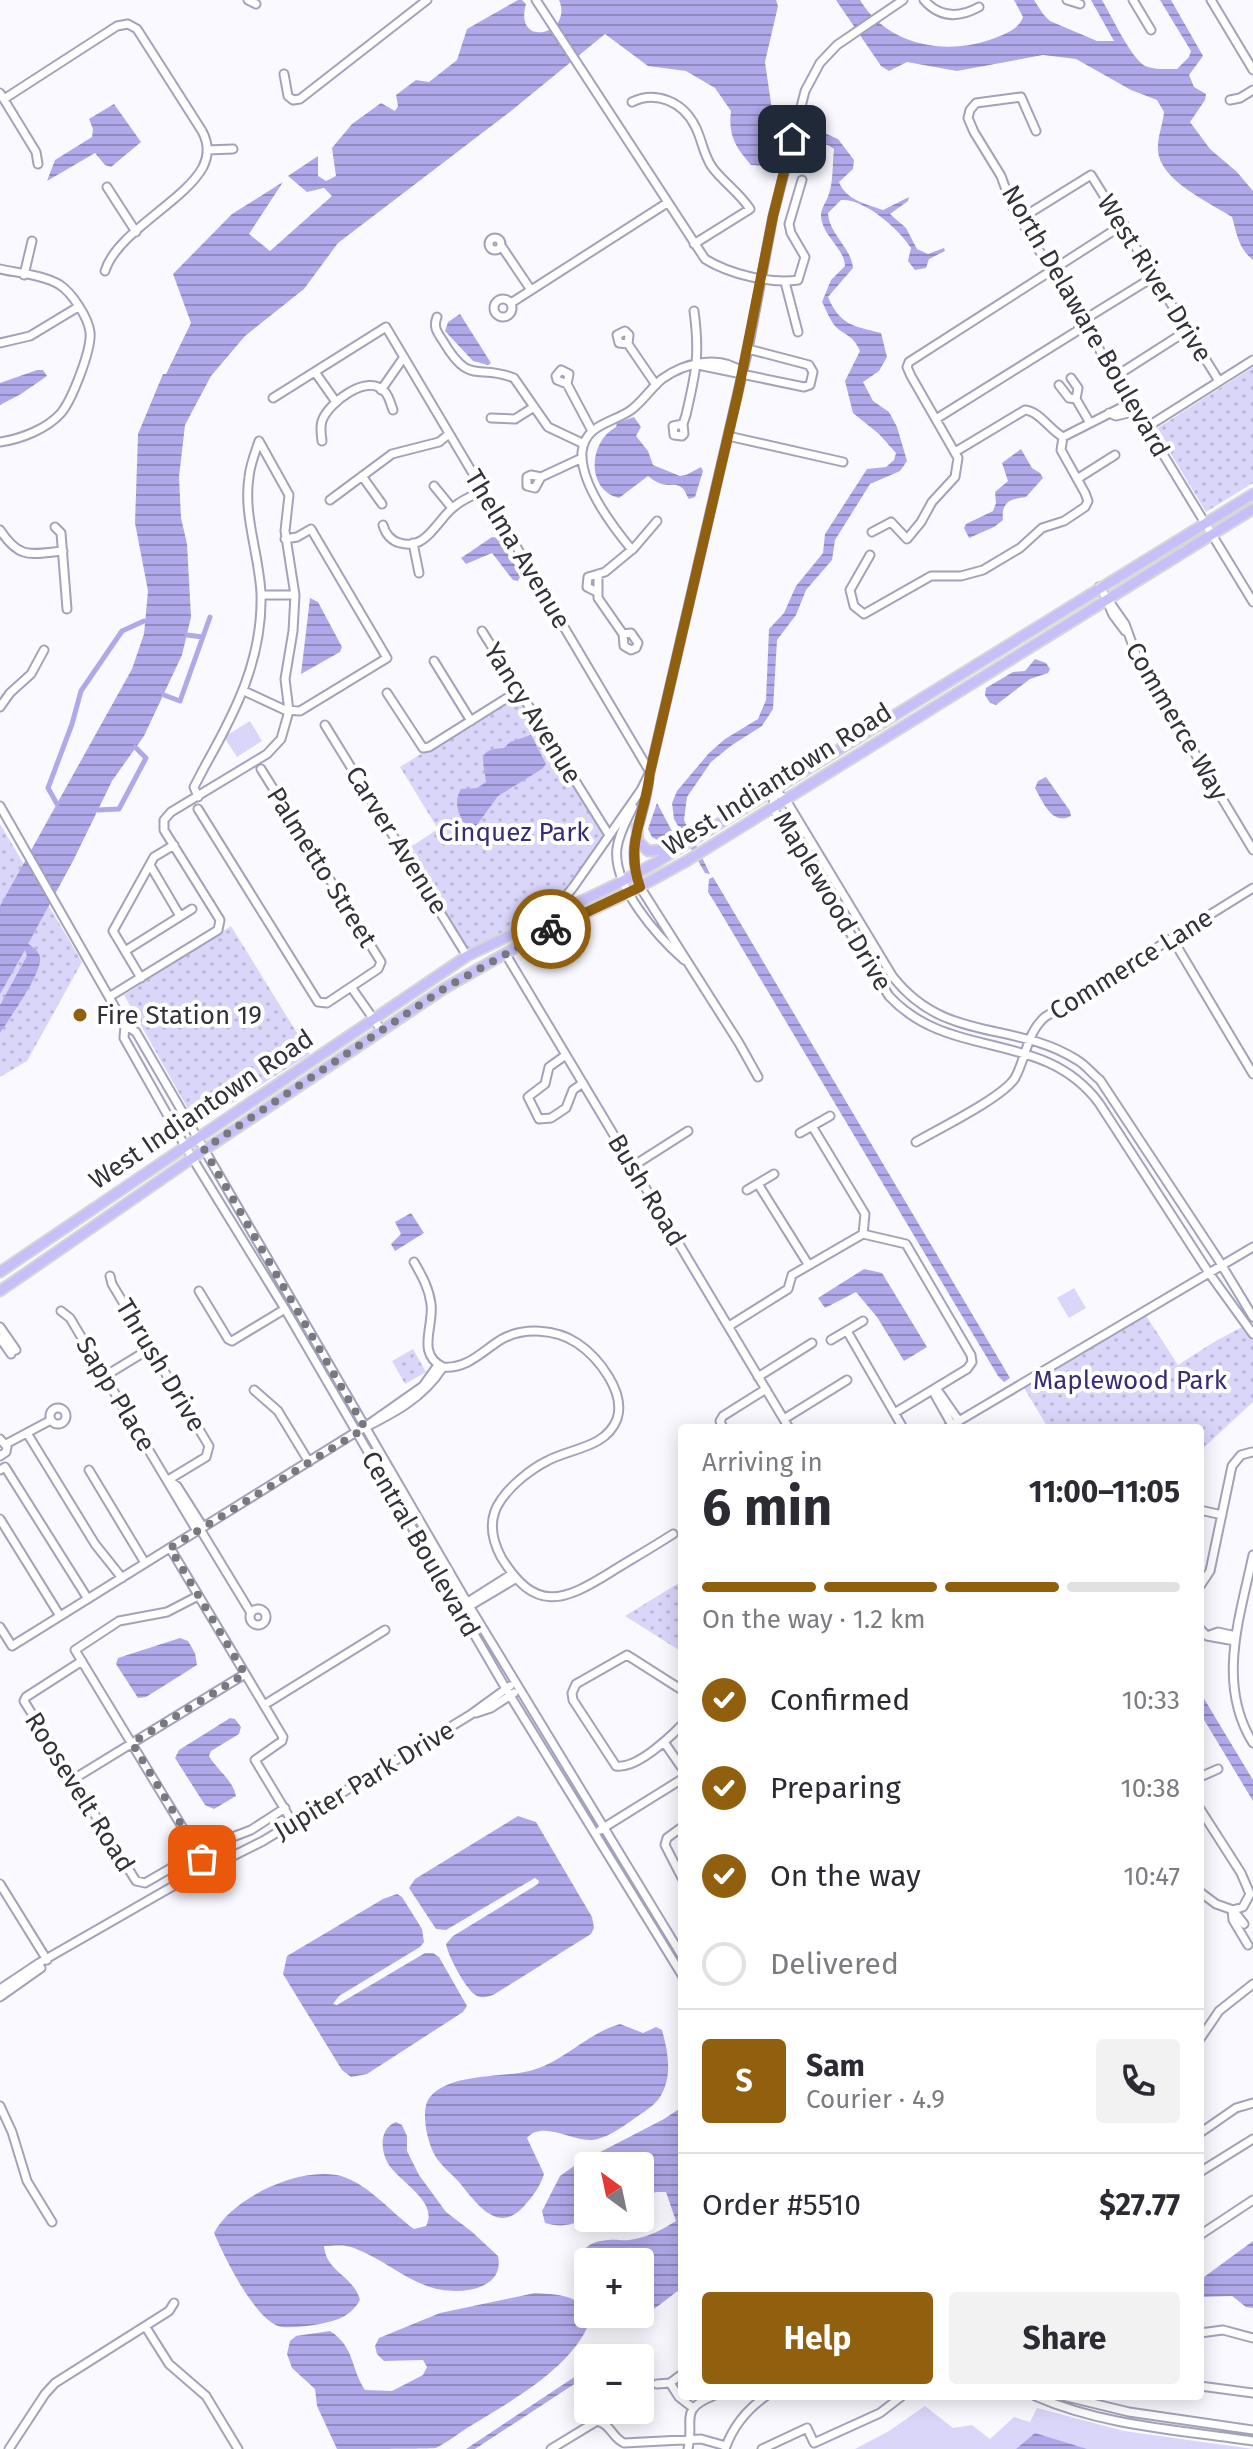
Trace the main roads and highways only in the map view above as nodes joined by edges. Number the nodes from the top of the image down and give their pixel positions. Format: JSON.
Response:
{"nodes":[{"id":1,"x":1253,"y":494,"type":"edge"},
{"id":2,"x":1253,"y":509,"type":"edge"},
{"id":3,"x":637,"y":827,"type":"road end"},
{"id":4,"x":683,"y":847,"type":"junction"},
{"id":5,"x":0,"y":1272,"type":"edge"},
{"id":6,"x":0,"y":1291,"type":"edge"}],
"edges":[{"from":1,"to":4,"type":"main road","name":"West Indiantown Road"},
{"from":2,"to":6,"type":"main road","name":"West Indiantown Road"},
{"from":3,"to":4,"type":"main road"},
{"from":4,"to":5,"type":"main road","name":"West Indiantown Road"}]}
